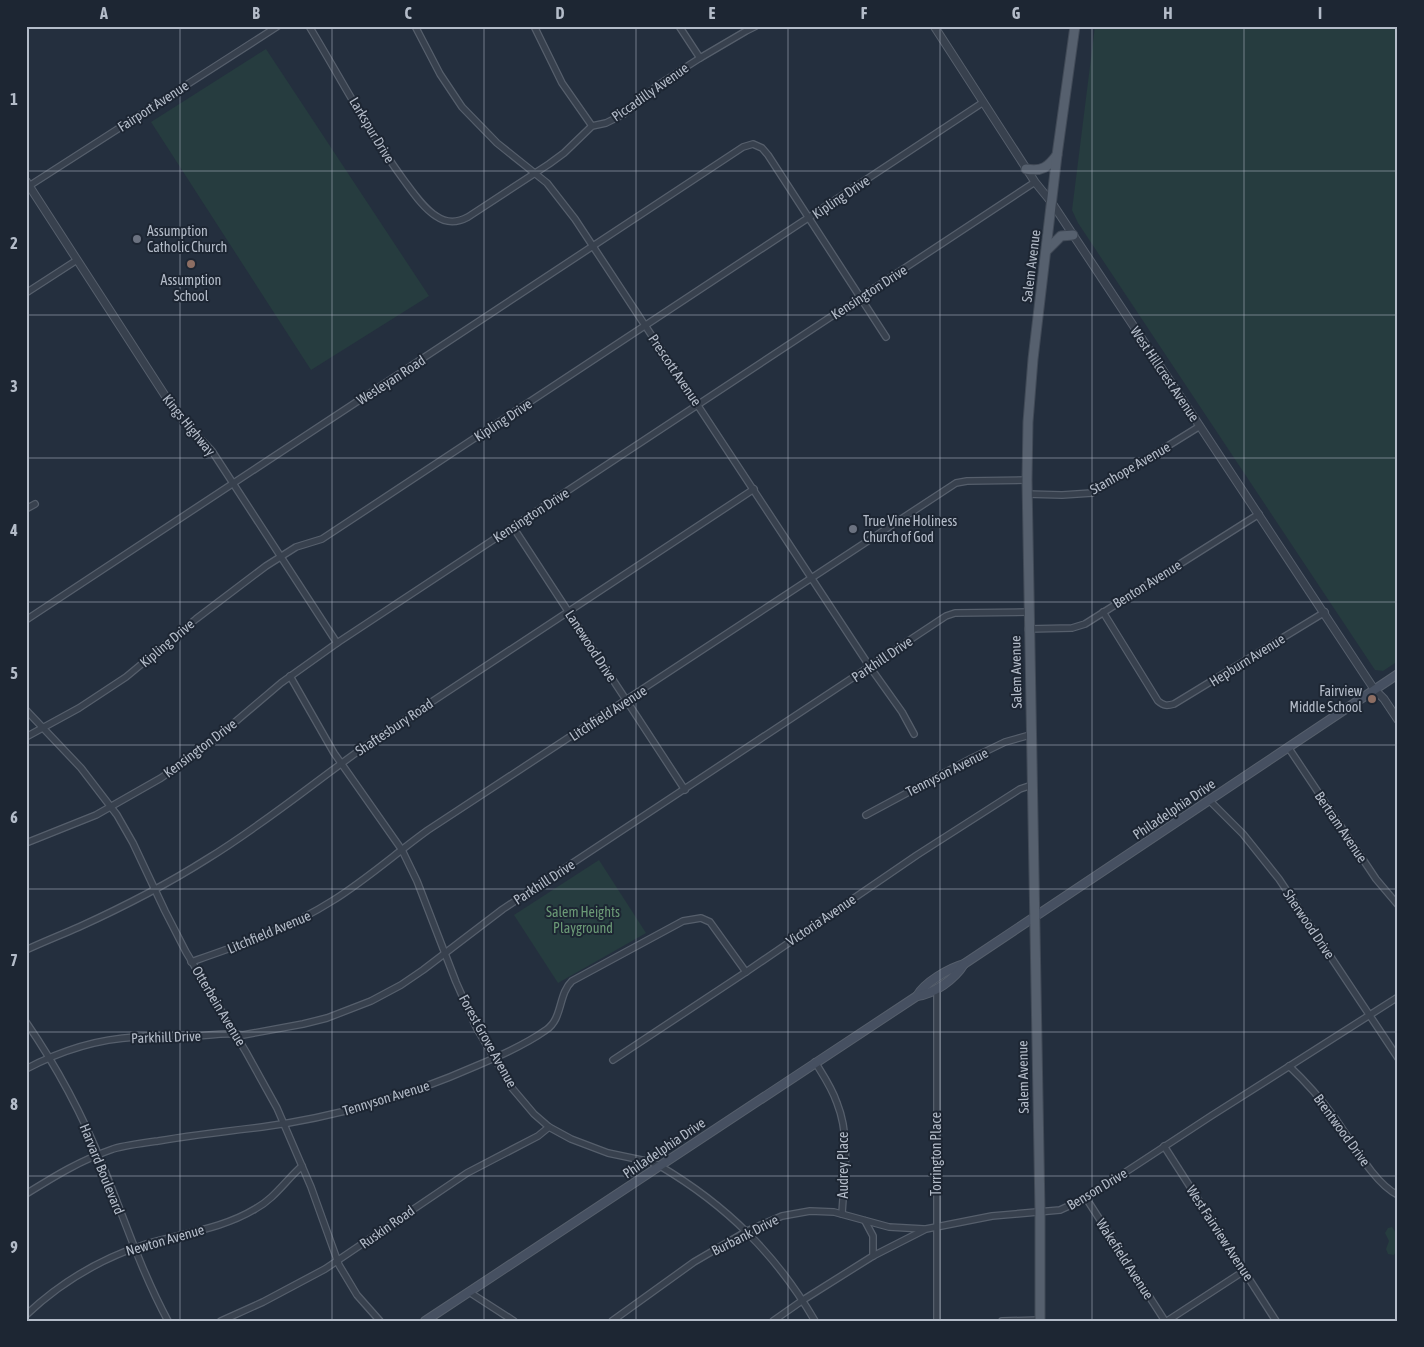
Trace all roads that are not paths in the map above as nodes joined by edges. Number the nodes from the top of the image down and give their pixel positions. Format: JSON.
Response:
{"nodes":[{"id":1,"x":278,"y":26,"type":"edge"},
{"id":2,"x":309,"y":26,"type":"edge"},
{"id":3,"x":415,"y":26,"type":"edge"},
{"id":4,"x":534,"y":26,"type":"edge"},
{"id":5,"x":679,"y":26,"type":"edge"},
{"id":6,"x":756,"y":26,"type":"edge"},
{"id":7,"x":934,"y":26,"type":"edge"},
{"id":8,"x":1075,"y":26,"type":"edge"},
{"id":9,"x":700,"y":58,"type":"junction"},
{"id":10,"x":982,"y":103,"type":"junction"},
{"id":11,"x":592,"y":126,"type":"junction"},
{"id":12,"x":1057,"y":155,"type":"junction"},
{"id":13,"x":1026,"y":169,"type":"junction"},
{"id":14,"x":536,"y":174,"type":"junction"},
{"id":15,"x":1035,"y":182,"type":"junction"},
{"id":16,"x":28,"y":183,"type":"edge"},
{"id":17,"x":1052,"y":203,"type":"junction"},
{"id":18,"x":808,"y":219,"type":"junction"},
{"id":19,"x":447,"y":222,"type":"joint"},
{"id":20,"x":1073,"y":235,"type":"junction"},
{"id":21,"x":593,"y":247,"type":"junction"},
{"id":22,"x":1047,"y":250,"type":"junction"},
{"id":23,"x":77,"y":260,"type":"junction"},
{"id":24,"x":26,"y":293,"type":"edge"},
{"id":25,"x":860,"y":298,"type":"junction"},
{"id":26,"x":646,"y":326,"type":"junction"},
{"id":27,"x":886,"y":337,"type":"dead end"},
{"id":28,"x":698,"y":405,"type":"junction"},
{"id":29,"x":177,"y":414,"type":"joint"},
{"id":30,"x":1200,"y":426,"type":"junction"},
{"id":31,"x":1026,"y":480,"type":"junction"},
{"id":32,"x":233,"y":484,"type":"junction"},
{"id":33,"x":754,"y":489,"type":"junction"},
{"id":34,"x":1026,"y":494,"type":"junction"},
{"id":35,"x":34,"y":504,"type":"dead end"},
{"id":36,"x":26,"y":509,"type":"edge"},
{"id":37,"x":1259,"y":514,"type":"junction"},
{"id":38,"x":514,"y":527,"type":"junction"},
{"id":39,"x":281,"y":556,"type":"junction"},
{"id":40,"x":812,"y":578,"type":"junction"},
{"id":41,"x":568,"y":611,"type":"junction"},
{"id":42,"x":1028,"y":612,"type":"junction"},
{"id":43,"x":1103,"y":612,"type":"junction"},
{"id":44,"x":1325,"y":612,"type":"junction"},
{"id":45,"x":26,"y":620,"type":"edge"},
{"id":46,"x":1028,"y":630,"type":"junction"},
{"id":47,"x":337,"y":643,"type":"junction"},
{"id":48,"x":870,"y":667,"type":"junction"},
{"id":49,"x":1398,"y":674,"type":"edge"},
{"id":50,"x":290,"y":676,"type":"junction"},
{"id":51,"x":1374,"y":689,"type":"junction"},
{"id":52,"x":627,"y":700,"type":"junction"},
{"id":53,"x":26,"y":710,"type":"edge"},
{"id":54,"x":1398,"y":720,"type":"edge"},
{"id":55,"x":44,"y":728,"type":"junction"},
{"id":56,"x":914,"y":734,"type":"dead end"},
{"id":57,"x":1030,"y":735,"type":"junction"},
{"id":58,"x":26,"y":737,"type":"edge"},
{"id":59,"x":1288,"y":747,"type":"junction"},
{"id":60,"x":341,"y":763,"type":"junction"},
{"id":61,"x":1032,"y":785,"type":"junction"},
{"id":62,"x":686,"y":790,"type":"junction"},
{"id":63,"x":1209,"y":800,"type":"junction"},
{"id":64,"x":111,"y":807,"type":"junction"},
{"id":65,"x":866,"y":815,"type":"dead end"},
{"id":66,"x":26,"y":843,"type":"edge"},
{"id":67,"x":402,"y":850,"type":"junction"},
{"id":68,"x":155,"y":889,"type":"junction"},
{"id":69,"x":1398,"y":905,"type":"edge"},
{"id":70,"x":1033,"y":918,"type":"junction"},
{"id":71,"x":26,"y":950,"type":"edge"},
{"id":72,"x":445,"y":953,"type":"junction"},
{"id":73,"x":191,"y":962,"type":"junction"},
{"id":74,"x":964,"y":964,"type":"junction"},
{"id":75,"x":746,"y":972,"type":"junction"},
{"id":76,"x":936,"y":988,"type":"junction"},
{"id":77,"x":917,"y":996,"type":"junction"},
{"id":78,"x":1398,"y":997,"type":"edge"},
{"id":79,"x":1370,"y":1016,"type":"junction"},
{"id":80,"x":26,"y":1022,"type":"edge"},
{"id":81,"x":235,"y":1033,"type":"junction"},
{"id":82,"x":49,"y":1058,"type":"junction"},
{"id":83,"x":494,"y":1058,"type":"junction"},
{"id":84,"x":1398,"y":1058,"type":"edge"},
{"id":85,"x":613,"y":1060,"type":"dead end"},
{"id":86,"x":815,"y":1062,"type":"junction"},
{"id":87,"x":1289,"y":1066,"type":"junction"},
{"id":88,"x":26,"y":1069,"type":"edge"},
{"id":89,"x":284,"y":1123,"type":"junction"},
{"id":90,"x":550,"y":1127,"type":"junction"},
{"id":91,"x":1164,"y":1146,"type":"junction"},
{"id":92,"x":98,"y":1155,"type":"junction"},
{"id":93,"x":302,"y":1166,"type":"junction"},
{"id":94,"x":660,"y":1166,"type":"junction"},
{"id":95,"x":26,"y":1194,"type":"edge"},
{"id":96,"x":1396,"y":1194,"type":"edge"},
{"id":97,"x":1086,"y":1198,"type":"junction"},
{"id":98,"x":1040,"y":1212,"type":"junction"},
{"id":99,"x":842,"y":1214,"type":"junction"},
{"id":100,"x":865,"y":1221,"type":"junction"},
{"id":101,"x":936,"y":1228,"type":"junction"},
{"id":102,"x":926,"y":1230,"type":"junction"},
{"id":103,"x":747,"y":1231,"type":"junction"},
{"id":104,"x":134,"y":1249,"type":"junction"},
{"id":105,"x":873,"y":1256,"type":"junction"},
{"id":106,"x":337,"y":1261,"type":"junction"},
{"id":107,"x":1244,"y":1271,"type":"junction"},
{"id":108,"x":469,"y":1292,"type":"junction"},
{"id":109,"x":803,"y":1300,"type":"junction"},
{"id":110,"x":26,"y":1315,"type":"edge"},
{"id":111,"x":168,"y":1321,"type":"edge"},
{"id":112,"x":220,"y":1321,"type":"edge"},
{"id":113,"x":380,"y":1321,"type":"edge"},
{"id":114,"x":426,"y":1321,"type":"edge"},
{"id":115,"x":514,"y":1321,"type":"edge"},
{"id":116,"x":612,"y":1321,"type":"edge"},
{"id":117,"x":773,"y":1321,"type":"edge"},
{"id":118,"x":815,"y":1321,"type":"edge"},
{"id":119,"x":937,"y":1321,"type":"edge"},
{"id":120,"x":1002,"y":1321,"type":"edge"},
{"id":121,"x":1040,"y":1321,"type":"edge"},
{"id":122,"x":1166,"y":1321,"type":"edge"},
{"id":123,"x":1276,"y":1321,"type":"edge"}],
"edges":[{"from":1,"to":16,"type":"street","name":"Fairport Avenue"},
{"from":2,"to":19,"type":"street","name":"Larkspur Drive"},
{"from":3,"to":14,"type":"street","name":"Prescott Avenue"},
{"from":4,"to":11,"type":"street"},
{"from":5,"to":9,"type":"street"},
{"from":6,"to":9,"type":"street","name":"Piccadilly Avenue"},
{"from":7,"to":10,"type":"street","name":"West Hillcrest Avenue"},
{"from":8,"to":12,"type":"main road","name":"Salem Avenue"},
{"from":9,"to":11,"type":"street","name":"Piccadilly Avenue"},
{"from":10,"to":13,"type":"street","name":"West Hillcrest Avenue"},
{"from":10,"to":18,"type":"street","name":"Kipling Drive"},
{"from":11,"to":14,"type":"street","name":"Piccadilly Avenue"},
{"from":12,"to":13,"type":"main road"},
{"from":12,"to":17,"type":"main road","name":"Salem Avenue"},
{"from":13,"to":15,"type":"street","name":"West Hillcrest Avenue"},
{"from":14,"to":19,"type":"street","name":"Piccadilly Avenue"},
{"from":14,"to":21,"type":"street","name":"Prescott Avenue"},
{"from":15,"to":17,"type":"street","name":"West Hillcrest Avenue"},
{"from":15,"to":25,"type":"street","name":"Kensington Drive"},
{"from":16,"to":23,"type":"street","name":"Kings Highway"},
{"from":17,"to":20,"type":"street","name":"West Hillcrest Avenue"},
{"from":17,"to":22,"type":"main road","name":"Salem Avenue"},
{"from":18,"to":21,"type":"street","name":"Wesleyan Road"},
{"from":18,"to":25,"type":"street"},
{"from":18,"to":26,"type":"street","name":"Kipling Drive"},
{"from":20,"to":22,"type":"main road"},
{"from":20,"to":30,"type":"street","name":"West Hillcrest Avenue"},
{"from":21,"to":26,"type":"street","name":"Prescott Avenue"},
{"from":21,"to":32,"type":"street","name":"Wesleyan Road"},
{"from":22,"to":31,"type":"main road","name":"Salem Avenue"},
{"from":23,"to":24,"type":"street"},
{"from":23,"to":29,"type":"street","name":"Kings Highway"},
{"from":25,"to":27,"type":"street"},
{"from":25,"to":28,"type":"street","name":"Kensington Drive"},
{"from":26,"to":28,"type":"street","name":"Prescott Avenue"},
{"from":26,"to":39,"type":"street","name":"Kipling Drive"},
{"from":28,"to":33,"type":"street","name":"Prescott Avenue"},
{"from":28,"to":38,"type":"street","name":"Kensington Drive"},
{"from":29,"to":32,"type":"street","name":"Kings Highway"},
{"from":30,"to":34,"type":"street","name":"Stanhope Avenue"},
{"from":30,"to":37,"type":"street","name":"West Hillcrest Avenue"},
{"from":31,"to":34,"type":"main road","name":"Salem Avenue"},
{"from":31,"to":40,"type":"street","name":"Litchfield Avenue"},
{"from":32,"to":39,"type":"street","name":"Kings Highway"},
{"from":32,"to":45,"type":"street","name":"Wesleyan Road"},
{"from":33,"to":40,"type":"street","name":"Prescott Avenue"},
{"from":33,"to":41,"type":"street","name":"Shaftesbury Road"},
{"from":34,"to":42,"type":"main road","name":"Salem Avenue"},
{"from":35,"to":36,"type":"street"},
{"from":37,"to":43,"type":"street","name":"Benton Avenue"},
{"from":37,"to":44,"type":"street","name":"West Hillcrest Avenue"},
{"from":38,"to":41,"type":"street","name":"Lanewood Drive"},
{"from":38,"to":47,"type":"street","name":"Kensington Drive"},
{"from":39,"to":47,"type":"street","name":"Kings Highway"},
{"from":39,"to":55,"type":"street","name":"Kipling Drive"},
{"from":40,"to":48,"type":"street","name":"Prescott Avenue"},
{"from":40,"to":52,"type":"street","name":"Litchfield Avenue"},
{"from":41,"to":52,"type":"street","name":"Lanewood Drive"},
{"from":41,"to":60,"type":"street","name":"Shaftesbury Road"},
{"from":42,"to":46,"type":"main road","name":"Salem Avenue"},
{"from":42,"to":48,"type":"street","name":"Parkhill Drive"},
{"from":43,"to":44,"type":"street","name":"Hepburn Avenue"},
{"from":43,"to":46,"type":"street","name":"Benton Avenue"},
{"from":44,"to":51,"type":"street","name":"West Hillcrest Avenue"},
{"from":46,"to":57,"type":"main road","name":"Salem Avenue"},
{"from":47,"to":50,"type":"street","name":"Kensington Drive"},
{"from":48,"to":56,"type":"street","name":"Prescott Avenue"},
{"from":48,"to":62,"type":"street","name":"Parkhill Drive"},
{"from":49,"to":51,"type":"main road","name":"Philadelphia Drive"},
{"from":50,"to":60,"type":"street","name":"Forest Grove Avenue"},
{"from":50,"to":64,"type":"street","name":"Kensington Drive"},
{"from":51,"to":54,"type":"street","name":"West Hillcrest Avenue"},
{"from":51,"to":59,"type":"main road","name":"Philadelphia Drive"},
{"from":52,"to":62,"type":"street","name":"Lanewood Drive"},
{"from":52,"to":67,"type":"street","name":"Litchfield Avenue"},
{"from":53,"to":55,"type":"street","name":"Otterbein Avenue"},
{"from":55,"to":58,"type":"street","name":"Kipling Drive"},
{"from":55,"to":64,"type":"street","name":"Otterbein Avenue"},
{"from":57,"to":61,"type":"main road","name":"Salem Avenue"},
{"from":57,"to":65,"type":"street","name":"Tennyson Avenue"},
{"from":59,"to":63,"type":"main road","name":"Philadelphia Drive"},
{"from":59,"to":69,"type":"street","name":"Bertram Avenue"},
{"from":60,"to":67,"type":"street","name":"Forest Grove Avenue"},
{"from":60,"to":68,"type":"street","name":"Shaftesbury Road"},
{"from":61,"to":70,"type":"main road","name":"Salem Avenue"},
{"from":61,"to":75,"type":"street","name":"Victoria Avenue"},
{"from":62,"to":72,"type":"street","name":"Parkhill Drive"},
{"from":63,"to":70,"type":"main road","name":"Philadelphia Drive"},
{"from":63,"to":79,"type":"street","name":"Sherwood Drive"},
{"from":64,"to":66,"type":"street","name":"Kensington Drive"},
{"from":64,"to":68,"type":"street","name":"Otterbein Avenue"},
{"from":67,"to":72,"type":"street","name":"Forest Grove Avenue"},
{"from":67,"to":73,"type":"street","name":"Litchfield Avenue"},
{"from":68,"to":71,"type":"street","name":"Shaftesbury Road"},
{"from":68,"to":73,"type":"street","name":"Otterbein Avenue"},
{"from":70,"to":74,"type":"main road","name":"Philadelphia Drive"},
{"from":70,"to":98,"type":"main road","name":"Salem Avenue"},
{"from":72,"to":81,"type":"street","name":"Parkhill Drive"},
{"from":72,"to":83,"type":"street","name":"Forest Grove Avenue"},
{"from":73,"to":81,"type":"street","name":"Otterbein Avenue"},
{"from":74,"to":76,"type":"main road","name":"Philadelphia Drive"},
{"from":74,"to":77,"type":"main road","name":"Philadelphia Drive"},
{"from":75,"to":83,"type":"street","name":"Tennyson Avenue"},
{"from":75,"to":85,"type":"street","name":"Victoria Avenue"},
{"from":76,"to":77,"type":"main road","name":"Philadelphia Drive"},
{"from":76,"to":101,"type":"street","name":"Torrington Place"},
{"from":77,"to":86,"type":"main road","name":"Philadelphia Drive"},
{"from":78,"to":79,"type":"street","name":"Benson Drive"},
{"from":79,"to":84,"type":"street","name":"Sherwood Drive"},
{"from":79,"to":87,"type":"street","name":"Benson Drive"},
{"from":80,"to":82,"type":"street","name":"Harvard Boulevard"},
{"from":81,"to":82,"type":"street","name":"Parkhill Drive"},
{"from":81,"to":89,"type":"street","name":"Otterbein Avenue"},
{"from":82,"to":88,"type":"street","name":"Parkhill Drive"},
{"from":82,"to":92,"type":"street","name":"Harvard Boulevard"},
{"from":83,"to":89,"type":"street","name":"Tennyson Avenue"},
{"from":83,"to":90,"type":"street","name":"Forest Grove Avenue"},
{"from":86,"to":94,"type":"main road","name":"Philadelphia Drive"},
{"from":86,"to":99,"type":"street","name":"Audrey Place"},
{"from":87,"to":91,"type":"street","name":"Benson Drive"},
{"from":87,"to":96,"type":"street","name":"Brentwood Drive"},
{"from":89,"to":92,"type":"street","name":"Tennyson Avenue"},
{"from":89,"to":93,"type":"street","name":"Otterbein Avenue"},
{"from":90,"to":94,"type":"street","name":"Forest Grove Avenue"},
{"from":90,"to":106,"type":"street","name":"Ruskin Road"},
{"from":91,"to":97,"type":"street","name":"Benson Drive"},
{"from":91,"to":107,"type":"street","name":"West Fairview Avenue"},
{"from":92,"to":95,"type":"street","name":"Tennyson Avenue"},
{"from":92,"to":104,"type":"street","name":"Harvard Boulevard"},
{"from":93,"to":104,"type":"street","name":"Newton Avenue"},
{"from":93,"to":106,"type":"street","name":"Otterbein Avenue"},
{"from":94,"to":103,"type":"street","name":"Forest Grove Avenue"},
{"from":94,"to":108,"type":"main road","name":"Philadelphia Drive"},
{"from":97,"to":98,"type":"street","name":"Benson Drive"},
{"from":97,"to":122,"type":"street","name":"Wakefield Avenue"},
{"from":98,"to":101,"type":"street","name":"Benson Drive"},
{"from":98,"to":121,"type":"main road","name":"Salem Avenue"},
{"from":99,"to":100,"type":"street","name":"Burbank Drive"},
{"from":99,"to":103,"type":"street","name":"Burbank Drive"},
{"from":100,"to":102,"type":"street","name":"Burbank Drive"},
{"from":100,"to":105,"type":"street"},
{"from":101,"to":102,"type":"street","name":"Benson Drive"},
{"from":101,"to":119,"type":"street","name":"Torrington Place"},
{"from":102,"to":105,"type":"street","name":"Benson Drive"},
{"from":103,"to":109,"type":"street","name":"Forest Grove Avenue"},
{"from":103,"to":116,"type":"street","name":"Burbank Drive"},
{"from":104,"to":110,"type":"street","name":"Newton Avenue"},
{"from":104,"to":111,"type":"street","name":"Harvard Boulevard"},
{"from":105,"to":109,"type":"street","name":"Benson Drive"},
{"from":106,"to":112,"type":"street","name":"Ruskin Road"},
{"from":106,"to":113,"type":"street","name":"Otterbein Avenue"},
{"from":107,"to":122,"type":"street"},
{"from":107,"to":123,"type":"street","name":"West Fairview Avenue"},
{"from":108,"to":114,"type":"main road","name":"Philadelphia Drive"},
{"from":108,"to":115,"type":"street"},
{"from":109,"to":117,"type":"street","name":"Benson Drive"},
{"from":109,"to":118,"type":"street","name":"Forest Grove Avenue"},
{"from":120,"to":121,"type":"street"}]}
